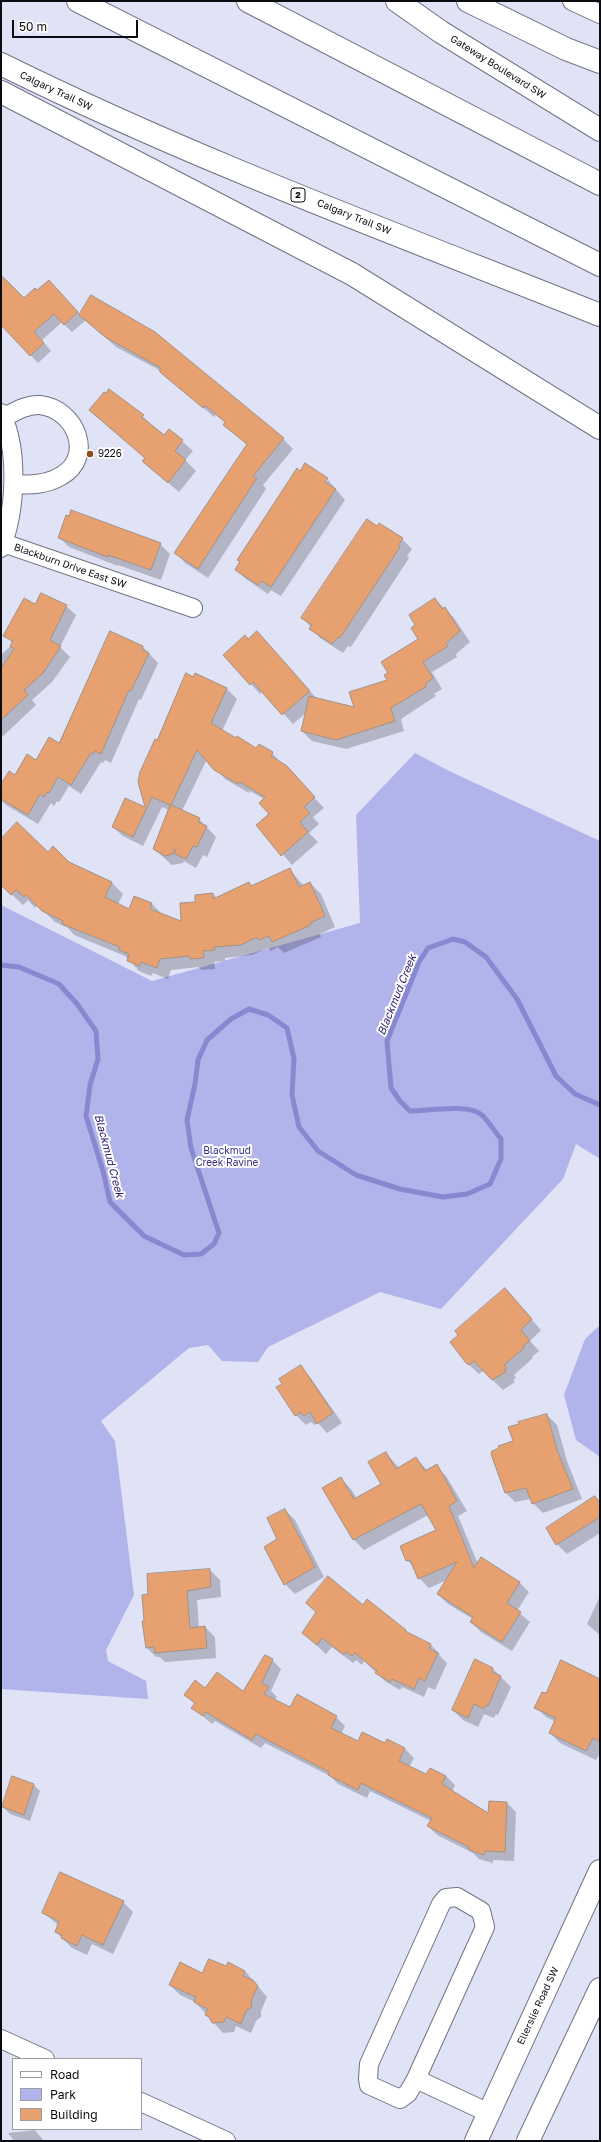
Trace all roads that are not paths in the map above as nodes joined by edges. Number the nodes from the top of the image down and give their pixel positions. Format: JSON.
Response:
{"nodes":[{"id":1,"x":78,"y":1,"type":"edge"},
{"id":2,"x":248,"y":1,"type":"edge"},
{"id":3,"x":397,"y":1,"type":"edge"},
{"id":4,"x":468,"y":1,"type":"edge"},
{"id":5,"x":572,"y":1,"type":"edge"},
{"id":6,"x":600,"y":14,"type":"edge"},
{"id":7,"x":600,"y":62,"type":"edge"},
{"id":8,"x":1,"y":64,"type":"edge"},
{"id":9,"x":1,"y":92,"type":"edge"},
{"id":10,"x":600,"y":130,"type":"edge"},
{"id":11,"x":600,"y":184,"type":"edge"},
{"id":12,"x":600,"y":265,"type":"edge"},
{"id":13,"x":600,"y":315,"type":"edge"},
{"id":14,"x":2,"y":415,"type":"edge"},
{"id":15,"x":600,"y":428,"type":"edge"},
{"id":16,"x":14,"y":484,"type":"junction"},
{"id":17,"x":2,"y":545,"type":"edge"},
{"id":18,"x":193,"y":608,"type":"dead end"},
{"id":19,"x":600,"y":1871,"type":"edge"},
{"id":20,"x":600,"y":1988,"type":"edge"},
{"id":21,"x":1,"y":2039,"type":"edge"},
{"id":22,"x":43,"y":2058,"type":"edge"},
{"id":23,"x":416,"y":2079,"type":"junction"},
{"id":24,"x":142,"y":2102,"type":"edge"},
{"id":25,"x":489,"y":2113,"type":"junction"},
{"id":26,"x":226,"y":2141,"type":"edge"},
{"id":27,"x":476,"y":2141,"type":"edge"},
{"id":28,"x":528,"y":2141,"type":"edge"}],
"edges":[{"from":1,"to":12,"type":"main road"},
{"from":2,"to":11,"type":"main road"},
{"from":3,"to":10,"type":"main road","name":"Gateway Boulevard SW"},
{"from":4,"to":7,"type":"main road"},
{"from":5,"to":6,"type":"street"},
{"from":8,"to":13,"type":"main road","name":"Calgary Trail SW","number":"2"},
{"from":9,"to":15,"type":"main road"},
{"from":14,"to":16,"type":"street","name":"Blackburn Drive East SW"},
{"from":14,"to":16,"type":"street","name":"Blackburn Drive East SW"},
{"from":16,"to":17,"type":"street","name":"Blackburn Drive East SW"},
{"from":17,"to":18,"type":"street","name":"Blackburn Drive East SW"},
{"from":19,"to":25,"type":"main road","name":"Ellerslie Road SW"},
{"from":20,"to":28,"type":"main road"},
{"from":21,"to":22,"type":"street"},
{"from":23,"to":23,"type":"street"},
{"from":23,"to":25,"type":"street"},
{"from":24,"to":26,"type":"street"},
{"from":25,"to":27,"type":"main road","name":"Ellerslie Road SW"}]}
